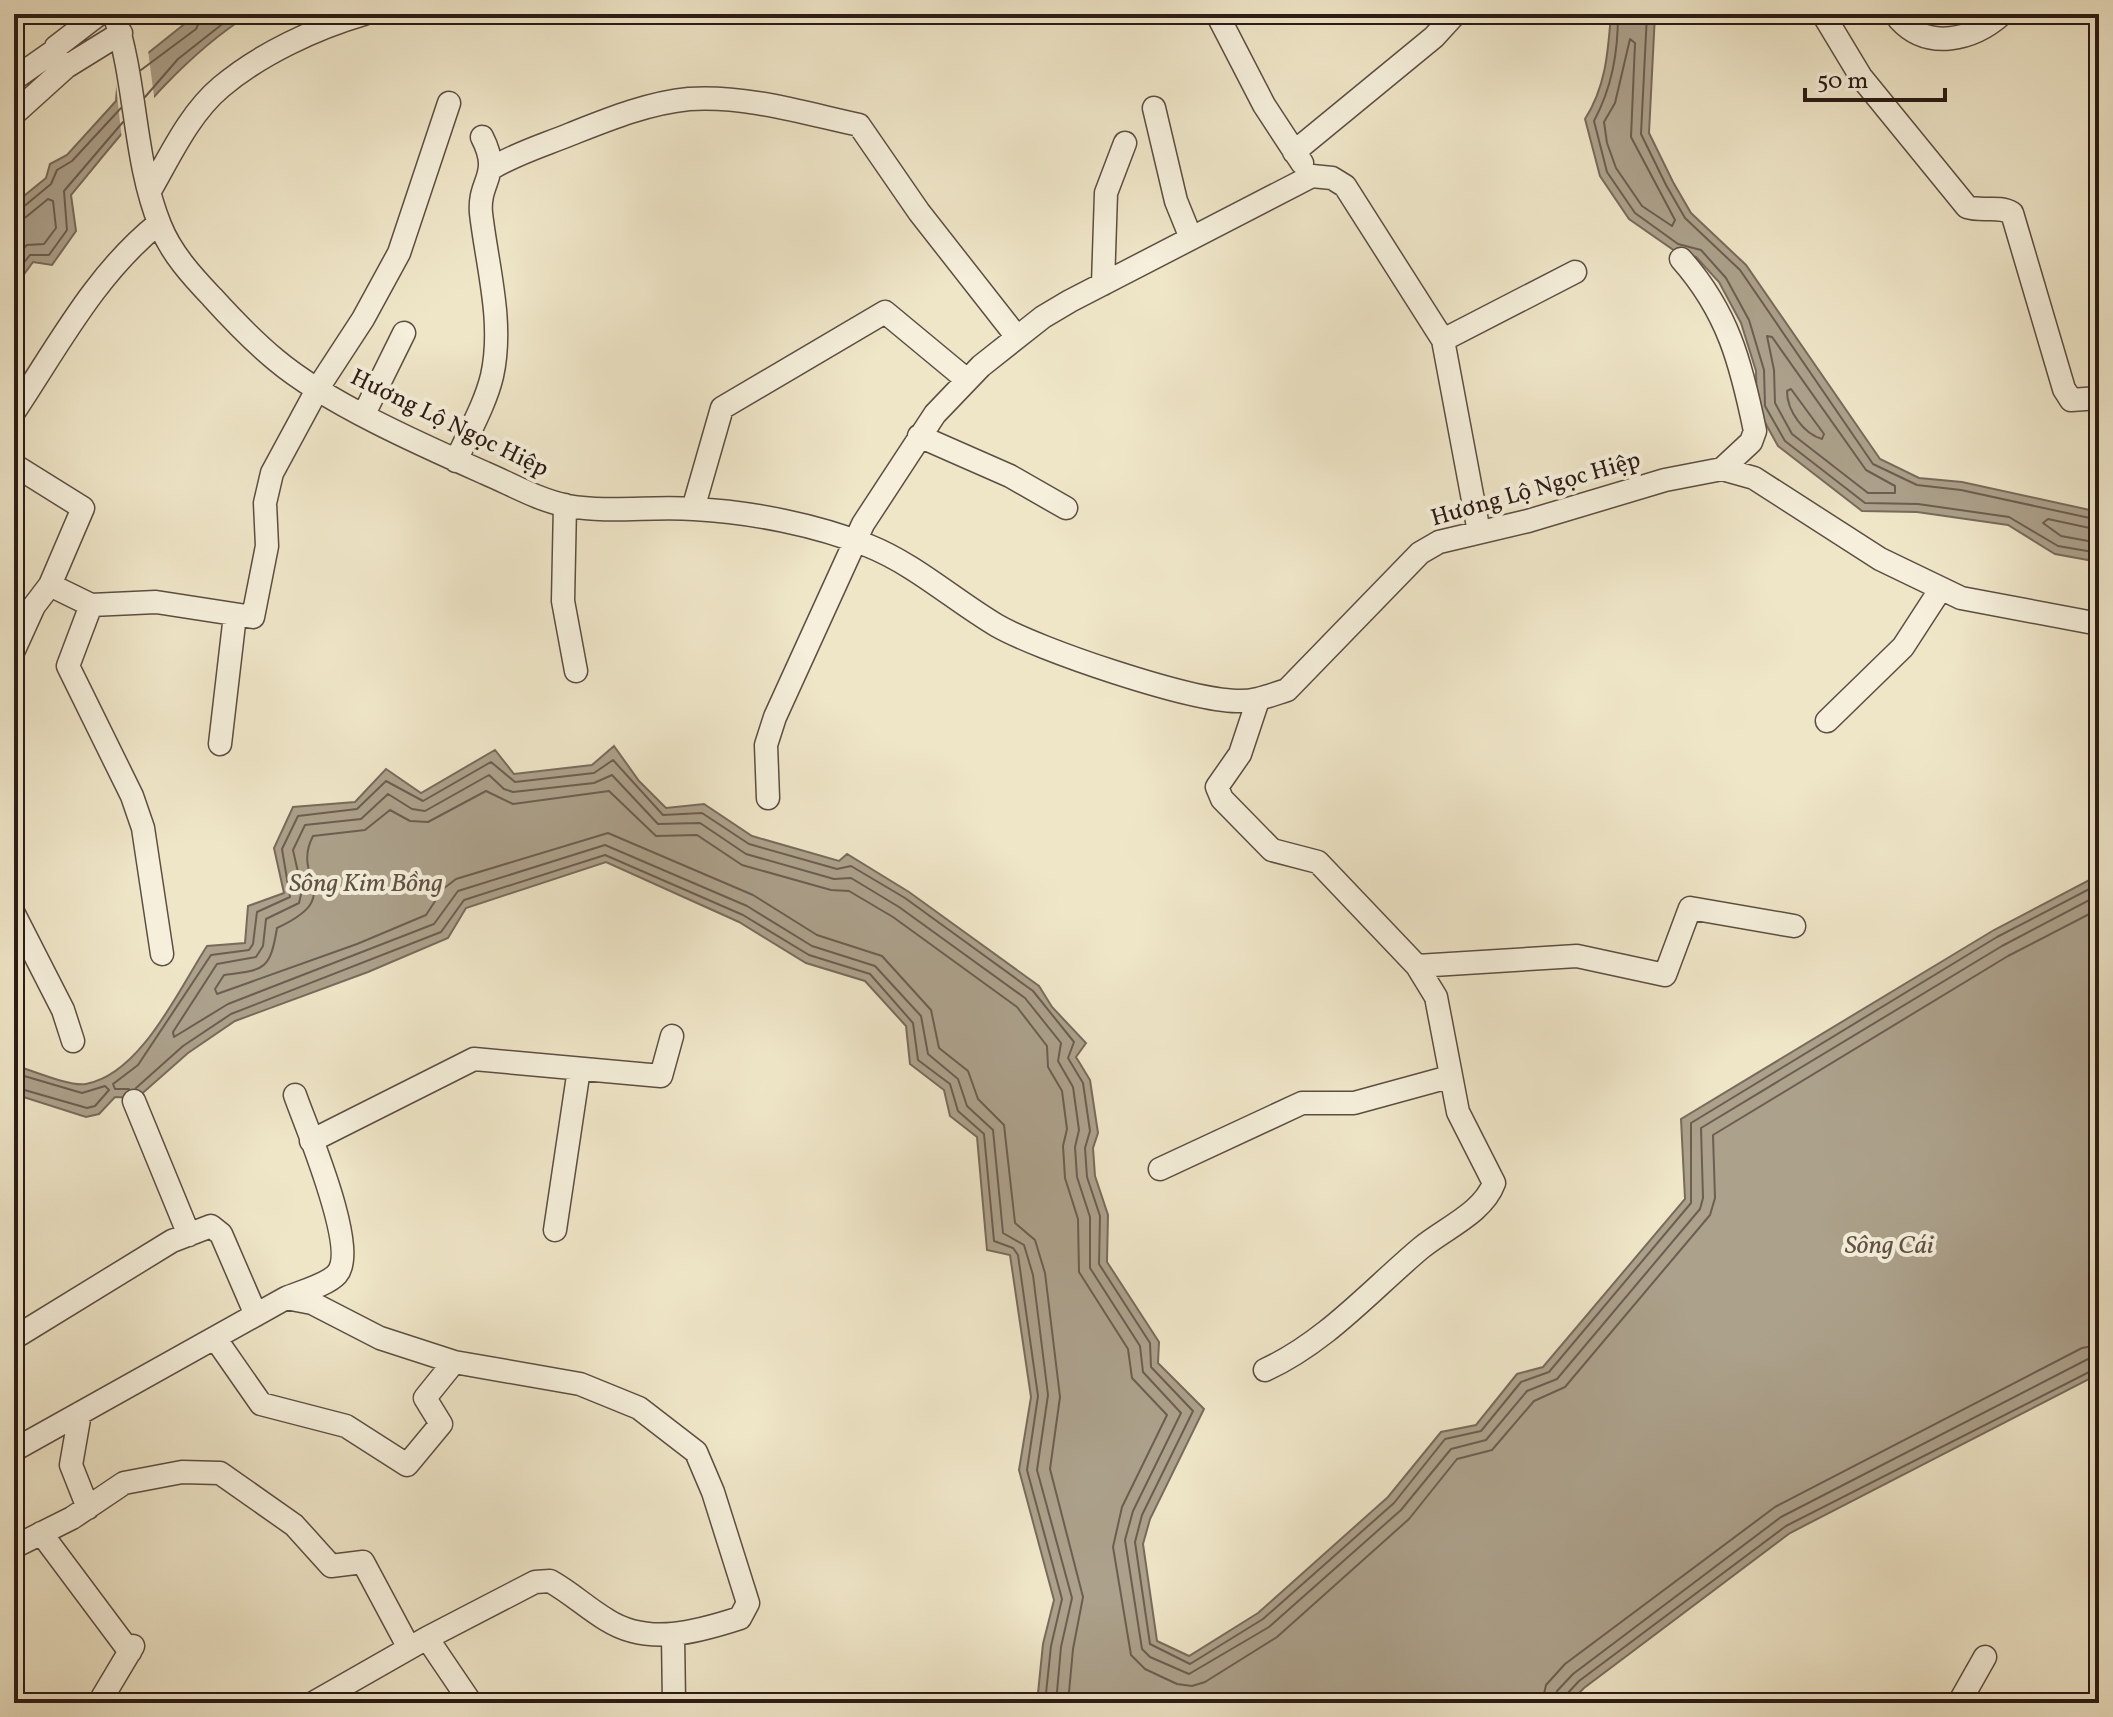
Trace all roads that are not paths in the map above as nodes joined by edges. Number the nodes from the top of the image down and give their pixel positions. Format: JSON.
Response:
{"nodes":[{"id":1,"x":99,"y":14,"type":"edge"},
{"id":2,"x":364,"y":14,"type":"edge"},
{"id":3,"x":1217,"y":14,"type":"edge"},
{"id":4,"x":1455,"y":14,"type":"edge"},
{"id":5,"x":1823,"y":14,"type":"edge"},
{"id":6,"x":1900,"y":14,"type":"edge"},
{"id":7,"x":2002,"y":14,"type":"edge"},
{"id":8,"x":117,"y":24,"type":"edge"},
{"id":9,"x":60,"y":59,"type":"junction"},
{"id":10,"x":14,"y":79,"type":"edge"},
{"id":11,"x":449,"y":103,"type":"dead end"},
{"id":12,"x":1154,"y":108,"type":"dead end"},
{"id":13,"x":14,"y":114,"type":"edge"},
{"id":14,"x":482,"y":137,"type":"dead end"},
{"id":15,"x":1125,"y":143,"type":"dead end"},
{"id":16,"x":1294,"y":152,"type":"junction"},
{"id":17,"x":492,"y":168,"type":"junction"},
{"id":18,"x":1312,"y":176,"type":"junction"},
{"id":19,"x":151,"y":189,"type":"junction"},
{"id":20,"x":159,"y":223,"type":"junction"},
{"id":21,"x":1191,"y":238,"type":"junction"},
{"id":22,"x":1681,"y":259,"type":"dead end"},
{"id":23,"x":1575,"y":272,"type":"dead end"},
{"id":24,"x":1103,"y":284,"type":"junction"},
{"id":25,"x":404,"y":333,"type":"dead end"},
{"id":26,"x":1017,"y":337,"type":"junction"},
{"id":27,"x":1443,"y":340,"type":"junction"},
{"id":28,"x":967,"y":380,"type":"junction"},
{"id":29,"x":318,"y":388,"type":"junction"},
{"id":30,"x":2099,"y":398,"type":"edge"},
{"id":31,"x":14,"y":412,"type":"edge"},
{"id":32,"x":364,"y":414,"type":"junction"},
{"id":33,"x":919,"y":436,"type":"junction"},
{"id":34,"x":456,"y":461,"type":"junction"},
{"id":35,"x":14,"y":465,"type":"edge"},
{"id":36,"x":1722,"y":469,"type":"junction"},
{"id":37,"x":565,"y":505,"type":"junction"},
{"id":38,"x":1066,"y":508,"type":"dead end"},
{"id":39,"x":693,"y":509,"type":"junction"},
{"id":40,"x":1479,"y":532,"type":"junction"},
{"id":41,"x":854,"y":542,"type":"junction"},
{"id":42,"x":50,"y":585,"type":"junction"},
{"id":43,"x":1940,"y":590,"type":"junction"},
{"id":44,"x":91,"y":605,"type":"junction"},
{"id":45,"x":244,"y":616,"type":"junction"},
{"id":46,"x":2099,"y":624,"type":"edge"},
{"id":47,"x":14,"y":650,"type":"edge"},
{"id":48,"x":576,"y":671,"type":"dead end"},
{"id":49,"x":1258,"y":700,"type":"junction"},
{"id":50,"x":1827,"y":721,"type":"dead end"},
{"id":51,"x":220,"y":744,"type":"dead end"},
{"id":52,"x":768,"y":798,"type":"dead end"},
{"id":53,"x":14,"y":914,"type":"edge"},
{"id":54,"x":1794,"y":926,"type":"dead end"},
{"id":55,"x":162,"y":954,"type":"dead end"},
{"id":56,"x":1417,"y":966,"type":"junction"},
{"id":57,"x":672,"y":1036,"type":"dead end"},
{"id":58,"x":73,"y":1041,"type":"dead end"},
{"id":59,"x":579,"y":1069,"type":"junction"},
{"id":60,"x":1449,"y":1077,"type":"junction"},
{"id":61,"x":295,"y":1095,"type":"dead end"},
{"id":62,"x":134,"y":1101,"type":"dead end"},
{"id":63,"x":311,"y":1141,"type":"junction"},
{"id":64,"x":1160,"y":1169,"type":"dead end"},
{"id":65,"x":555,"y":1230,"type":"dead end"},
{"id":66,"x":189,"y":1235,"type":"junction"},
{"id":67,"x":286,"y":1298,"type":"junction"},
{"id":68,"x":256,"y":1315,"type":"junction"},
{"id":69,"x":14,"y":1338,"type":"edge"},
{"id":70,"x":215,"y":1338,"type":"junction"},
{"id":71,"x":454,"y":1362,"type":"junction"},
{"id":72,"x":1265,"y":1370,"type":"dead end"},
{"id":73,"x":80,"y":1413,"type":"junction"},
{"id":74,"x":14,"y":1450,"type":"edge"},
{"id":75,"x":88,"y":1508,"type":"junction"},
{"id":76,"x":41,"y":1533,"type":"junction"},
{"id":77,"x":14,"y":1547,"type":"edge"},
{"id":78,"x":673,"y":1635,"type":"junction"},
{"id":79,"x":418,"y":1643,"type":"junction"},
{"id":80,"x":1985,"y":1657,"type":"dead end"},
{"id":81,"x":99,"y":1703,"type":"edge"},
{"id":82,"x":313,"y":1703,"type":"edge"},
{"id":83,"x":471,"y":1703,"type":"edge"},
{"id":84,"x":674,"y":1703,"type":"edge"},
{"id":85,"x":1959,"y":1703,"type":"edge"}],
"edges":[{"from":1,"to":9,"type":"street"},
{"from":2,"to":19,"type":"street"},
{"from":3,"to":16,"type":"street"},
{"from":4,"to":16,"type":"street"},
{"from":5,"to":30,"type":"street"},
{"from":6,"to":7,"type":"street"},
{"from":8,"to":9,"type":"street"},
{"from":8,"to":19,"type":"street","name":"Hương Lộ Ngọc Hiệp"},
{"from":9,"to":10,"type":"street"},
{"from":9,"to":13,"type":"street"},
{"from":11,"to":29,"type":"street"},
{"from":12,"to":21,"type":"street"},
{"from":14,"to":17,"type":"street"},
{"from":15,"to":24,"type":"street"},
{"from":16,"to":18,"type":"street"},
{"from":17,"to":26,"type":"street"},
{"from":17,"to":34,"type":"street"},
{"from":18,"to":21,"type":"street"},
{"from":18,"to":27,"type":"street"},
{"from":19,"to":20,"type":"street","name":"Hương Lộ Ngọc Hiệp"},
{"from":20,"to":29,"type":"street","name":"Hương Lộ Ngọc Hiệp"},
{"from":20,"to":31,"type":"street"},
{"from":21,"to":24,"type":"street"},
{"from":22,"to":36,"type":"street"},
{"from":23,"to":27,"type":"street"},
{"from":24,"to":26,"type":"street"},
{"from":25,"to":32,"type":"street"},
{"from":26,"to":28,"type":"street"},
{"from":27,"to":40,"type":"street"},
{"from":28,"to":33,"type":"street"},
{"from":28,"to":39,"type":"street"},
{"from":29,"to":32,"type":"street","name":"Hương Lộ Ngọc Hiệp"},
{"from":29,"to":45,"type":"street"},
{"from":32,"to":34,"type":"street","name":"Hương Lộ Ngọc Hiệp"},
{"from":33,"to":38,"type":"street"},
{"from":33,"to":41,"type":"street"},
{"from":34,"to":37,"type":"street","name":"Hương Lộ Ngọc Hiệp"},
{"from":35,"to":42,"type":"street"},
{"from":36,"to":40,"type":"street","name":"Hương Lộ Ngọc Hiệp"},
{"from":36,"to":43,"type":"street","name":"Hương Lộ Ngọc Hiệp"},
{"from":37,"to":39,"type":"street","name":"Hương Lộ Ngọc Hiệp"},
{"from":37,"to":48,"type":"street"},
{"from":39,"to":41,"type":"street","name":"Hương Lộ Ngọc Hiệp"},
{"from":40,"to":49,"type":"street","name":"Hương Lộ Ngọc Hiệp"},
{"from":41,"to":49,"type":"street","name":"Hương Lộ Ngọc Hiệp"},
{"from":41,"to":52,"type":"street"},
{"from":42,"to":44,"type":"street"},
{"from":42,"to":47,"type":"street"},
{"from":43,"to":46,"type":"street","name":"Hương Lộ Ngọc Hiệp"},
{"from":43,"to":50,"type":"street"},
{"from":44,"to":45,"type":"street"},
{"from":44,"to":55,"type":"street"},
{"from":45,"to":51,"type":"street"},
{"from":49,"to":56,"type":"street"},
{"from":53,"to":58,"type":"street"},
{"from":54,"to":56,"type":"street"},
{"from":56,"to":60,"type":"street"},
{"from":57,"to":59,"type":"street"},
{"from":59,"to":63,"type":"street"},
{"from":59,"to":65,"type":"street"},
{"from":60,"to":64,"type":"street"},
{"from":60,"to":72,"type":"street"},
{"from":61,"to":63,"type":"street"},
{"from":62,"to":66,"type":"street"},
{"from":63,"to":67,"type":"street"},
{"from":66,"to":68,"type":"street"},
{"from":66,"to":69,"type":"street"},
{"from":67,"to":68,"type":"street"},
{"from":67,"to":71,"type":"street"},
{"from":68,"to":70,"type":"street"},
{"from":70,"to":71,"type":"street"},
{"from":70,"to":73,"type":"street"},
{"from":71,"to":78,"type":"street"},
{"from":73,"to":74,"type":"street"},
{"from":73,"to":75,"type":"street"},
{"from":75,"to":76,"type":"street"},
{"from":75,"to":79,"type":"street"},
{"from":76,"to":77,"type":"street"},
{"from":76,"to":81,"type":"street"},
{"from":78,"to":79,"type":"street"},
{"from":78,"to":84,"type":"street"},
{"from":79,"to":82,"type":"street"},
{"from":79,"to":83,"type":"street"},
{"from":80,"to":85,"type":"street"}]}
